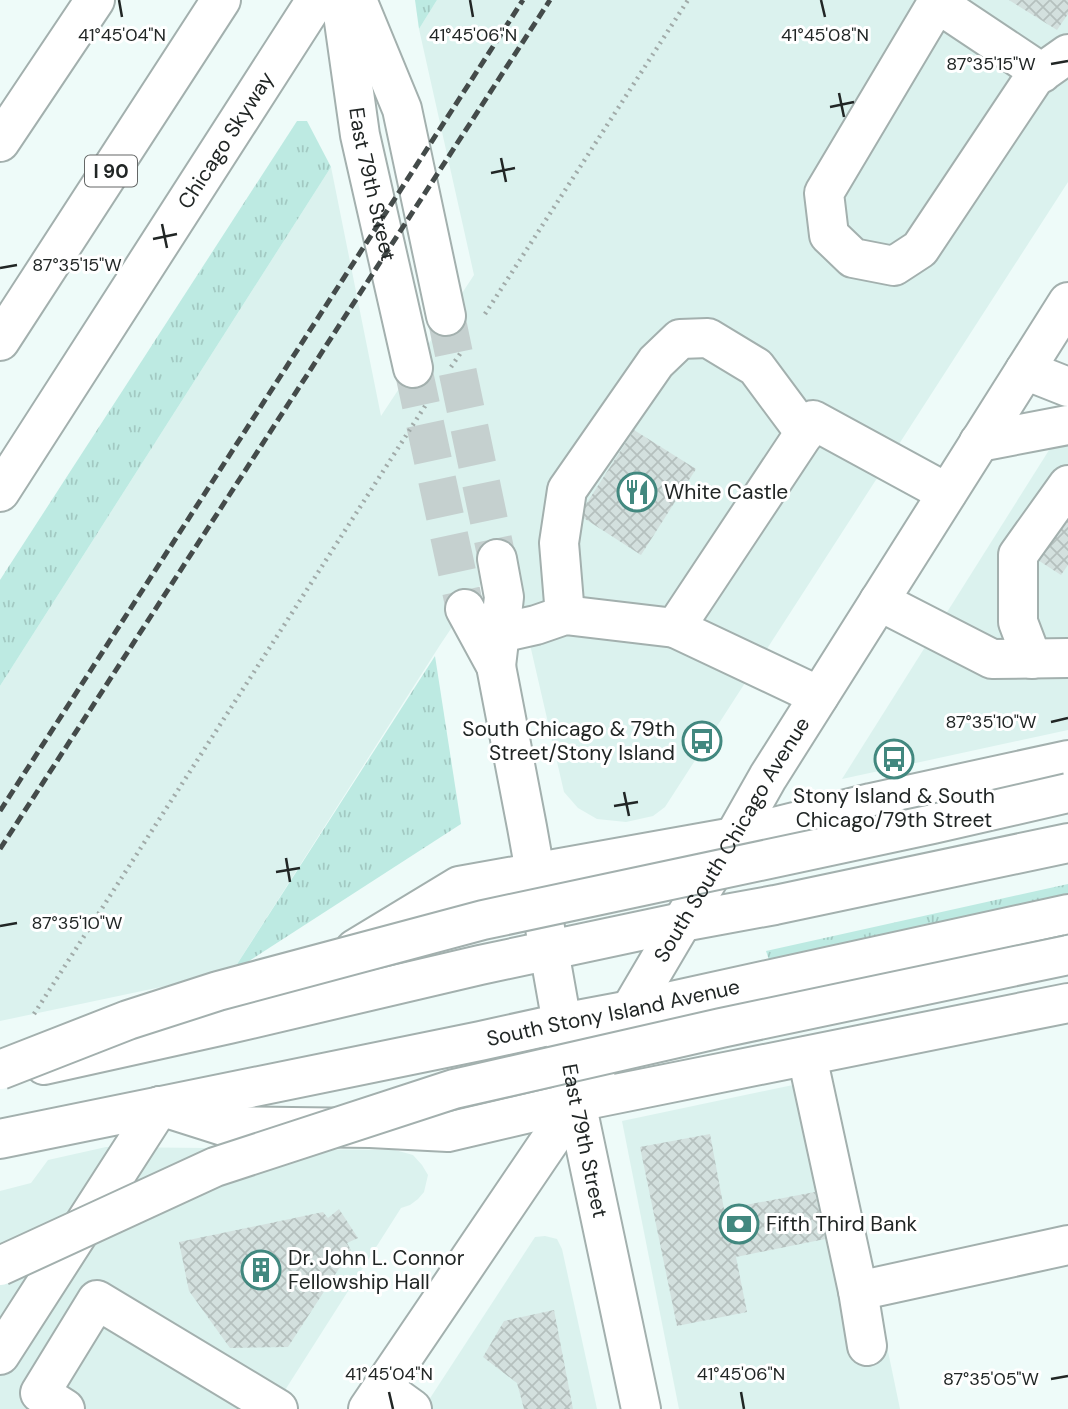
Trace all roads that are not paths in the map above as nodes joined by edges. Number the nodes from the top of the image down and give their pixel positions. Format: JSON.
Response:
{"nodes":[{"id":1,"x":95,"y":0,"type":"edge"},
{"id":2,"x":221,"y":0,"type":"edge"},
{"id":3,"x":316,"y":0,"type":"edge"},
{"id":4,"x":341,"y":0,"type":"edge"},
{"id":5,"x":358,"y":0,"type":"edge"},
{"id":6,"x":1055,"y":64,"type":"edge"},
{"id":7,"x":0,"y":142,"type":"edge"},
{"id":8,"x":1068,"y":302,"type":"edge"},
{"id":9,"x":455,"y":333,"type":"tunnel mouth"},
{"id":10,"x":0,"y":341,"type":"edge"},
{"id":11,"x":1025,"y":370,"type":"junction"},
{"id":12,"x":431,"y":378,"type":"tunnel mouth"},
{"id":13,"x":1068,"y":387,"type":"edge"},
{"id":14,"x":1068,"y":425,"type":"edge"},
{"id":15,"x":805,"y":433,"type":"junction"},
{"id":16,"x":979,"y":442,"type":"junction"},
{"id":17,"x":1068,"y":485,"type":"edge"},
{"id":18,"x":0,"y":492,"type":"edge"},
{"id":19,"x":947,"y":493,"type":"junction"},
{"id":20,"x":497,"y":559,"type":"tunnel mouth"},
{"id":21,"x":879,"y":601,"type":"junction"},
{"id":22,"x":465,"y":609,"type":"tunnel mouth"},
{"id":23,"x":565,"y":615,"type":"junction"},
{"id":24,"x":675,"y":628,"type":"junction"},
{"id":25,"x":498,"y":649,"type":"junction"},
{"id":26,"x":1050,"y":658,"type":"edge"},
{"id":27,"x":819,"y":696,"type":"junction"},
{"id":28,"x":1068,"y":760,"type":"edge"},
{"id":29,"x":1068,"y":793,"type":"edge"},
{"id":30,"x":734,"y":837,"type":"junction"},
{"id":31,"x":1068,"y":843,"type":"edge"},
{"id":32,"x":535,"y":872,"type":"junction"},
{"id":33,"x":1068,"y":914,"type":"edge"},
{"id":34,"x":682,"y":922,"type":"junction"},
{"id":35,"x":549,"y":950,"type":"junction"},
{"id":36,"x":1068,"y":955,"type":"edge"},
{"id":37,"x":1068,"y":1003,"type":"edge"},
{"id":38,"x":631,"y":1010,"type":"junction"},
{"id":39,"x":562,"y":1023,"type":"junction"},
{"id":40,"x":229,"y":1024,"type":"junction"},
{"id":41,"x":807,"y":1056,"type":"junction"},
{"id":42,"x":0,"y":1072,"type":"edge"},
{"id":43,"x":576,"y":1102,"type":"junction"},
{"id":44,"x":160,"y":1106,"type":"junction"},
{"id":45,"x":0,"y":1139,"type":"edge"},
{"id":46,"x":1068,"y":1245,"type":"edge"},
{"id":47,"x":0,"y":1266,"type":"edge"},
{"id":48,"x":858,"y":1291,"type":"junction"},
{"id":49,"x":867,"y":1346,"type":"dead end"},
{"id":50,"x":0,"y":1355,"type":"edge"},
{"id":51,"x":388,"y":1402,"type":"edge"},
{"id":52,"x":65,"y":1409,"type":"edge"},
{"id":53,"x":278,"y":1409,"type":"edge"},
{"id":54,"x":641,"y":1409,"type":"edge"}],
"edges":[{"from":1,"to":7,"type":"main road"},
{"from":2,"to":10,"type":"main road","number":"I 90"},
{"from":3,"to":18,"type":"main road","name":"Chicago Skyway"},
{"from":4,"to":12,"type":"main road","name":"East 79th Street"},
{"from":5,"to":9,"type":"main road","name":"East 79th Street"},
{"from":6,"to":6,"type":"main road"},
{"from":8,"to":11,"type":"main road","name":"South South Chicago Avenue"},
{"from":11,"to":13,"type":"main road"},
{"from":11,"to":16,"type":"main road","name":"South South Chicago Avenue"},
{"from":14,"to":16,"type":"main road"},
{"from":15,"to":19,"type":"main road"},
{"from":15,"to":23,"type":"main road"},
{"from":15,"to":24,"type":"main road"},
{"from":16,"to":19,"type":"main road","name":"South South Chicago Avenue"},
{"from":17,"to":26,"type":"main road"},
{"from":19,"to":21,"type":"main road","name":"South South Chicago Avenue"},
{"from":20,"to":25,"type":"main road","name":"East 79th Street"},
{"from":21,"to":26,"type":"main road"},
{"from":21,"to":27,"type":"main road","name":"South South Chicago Avenue"},
{"from":22,"to":25,"type":"main road","name":"East 79th Street"},
{"from":23,"to":24,"type":"main road"},
{"from":23,"to":25,"type":"main road"},
{"from":24,"to":27,"type":"main road"},
{"from":25,"to":32,"type":"main road","name":"East 79th Street"},
{"from":27,"to":30,"type":"main road","name":"South South Chicago Avenue"},
{"from":28,"to":30,"type":"main road"},
{"from":29,"to":42,"type":"main road","bridge":true},
{"from":30,"to":32,"type":"main road"},
{"from":30,"to":34,"type":"main road","name":"South South Chicago Avenue"},
{"from":31,"to":34,"type":"main road"},
{"from":32,"to":35,"type":"main road","name":"East 79th Street"},
{"from":32,"to":40,"type":"main road"},
{"from":33,"to":38,"type":"main road","name":"South Stony Island Avenue"},
{"from":34,"to":35,"type":"main road"},
{"from":34,"to":38,"type":"main road","name":"South South Chicago Avenue"},
{"from":35,"to":39,"type":"main road","name":"East 79th Street"},
{"from":35,"to":40,"type":"main road"},
{"from":36,"to":47,"type":"main road","bridge":true},
{"from":37,"to":41,"type":"main road","name":"South Stony Island Avenue"},
{"from":38,"to":39,"type":"main road","name":"South Stony Island Avenue"},
{"from":38,"to":43,"type":"main road","name":"South South Chicago Avenue"},
{"from":39,"to":43,"type":"main road","name":"East 79th Street"},
{"from":39,"to":44,"type":"main road","name":"South Stony Island Avenue"},
{"from":40,"to":42,"type":"main road"},
{"from":41,"to":43,"type":"main road","name":"South Stony Island Avenue"},
{"from":41,"to":48,"type":"main road"},
{"from":43,"to":44,"type":"main road","name":"South Stony Island Avenue"},
{"from":43,"to":51,"type":"main road","name":"South South Chicago Avenue"},
{"from":43,"to":54,"type":"main road","name":"East 79th Street"},
{"from":44,"to":45,"type":"main road","name":"South Stony Island Avenue"},
{"from":44,"to":50,"type":"main road"},
{"from":46,"to":48,"type":"main road"},
{"from":48,"to":49,"type":"main road"},
{"from":52,"to":53,"type":"main road"}]}
